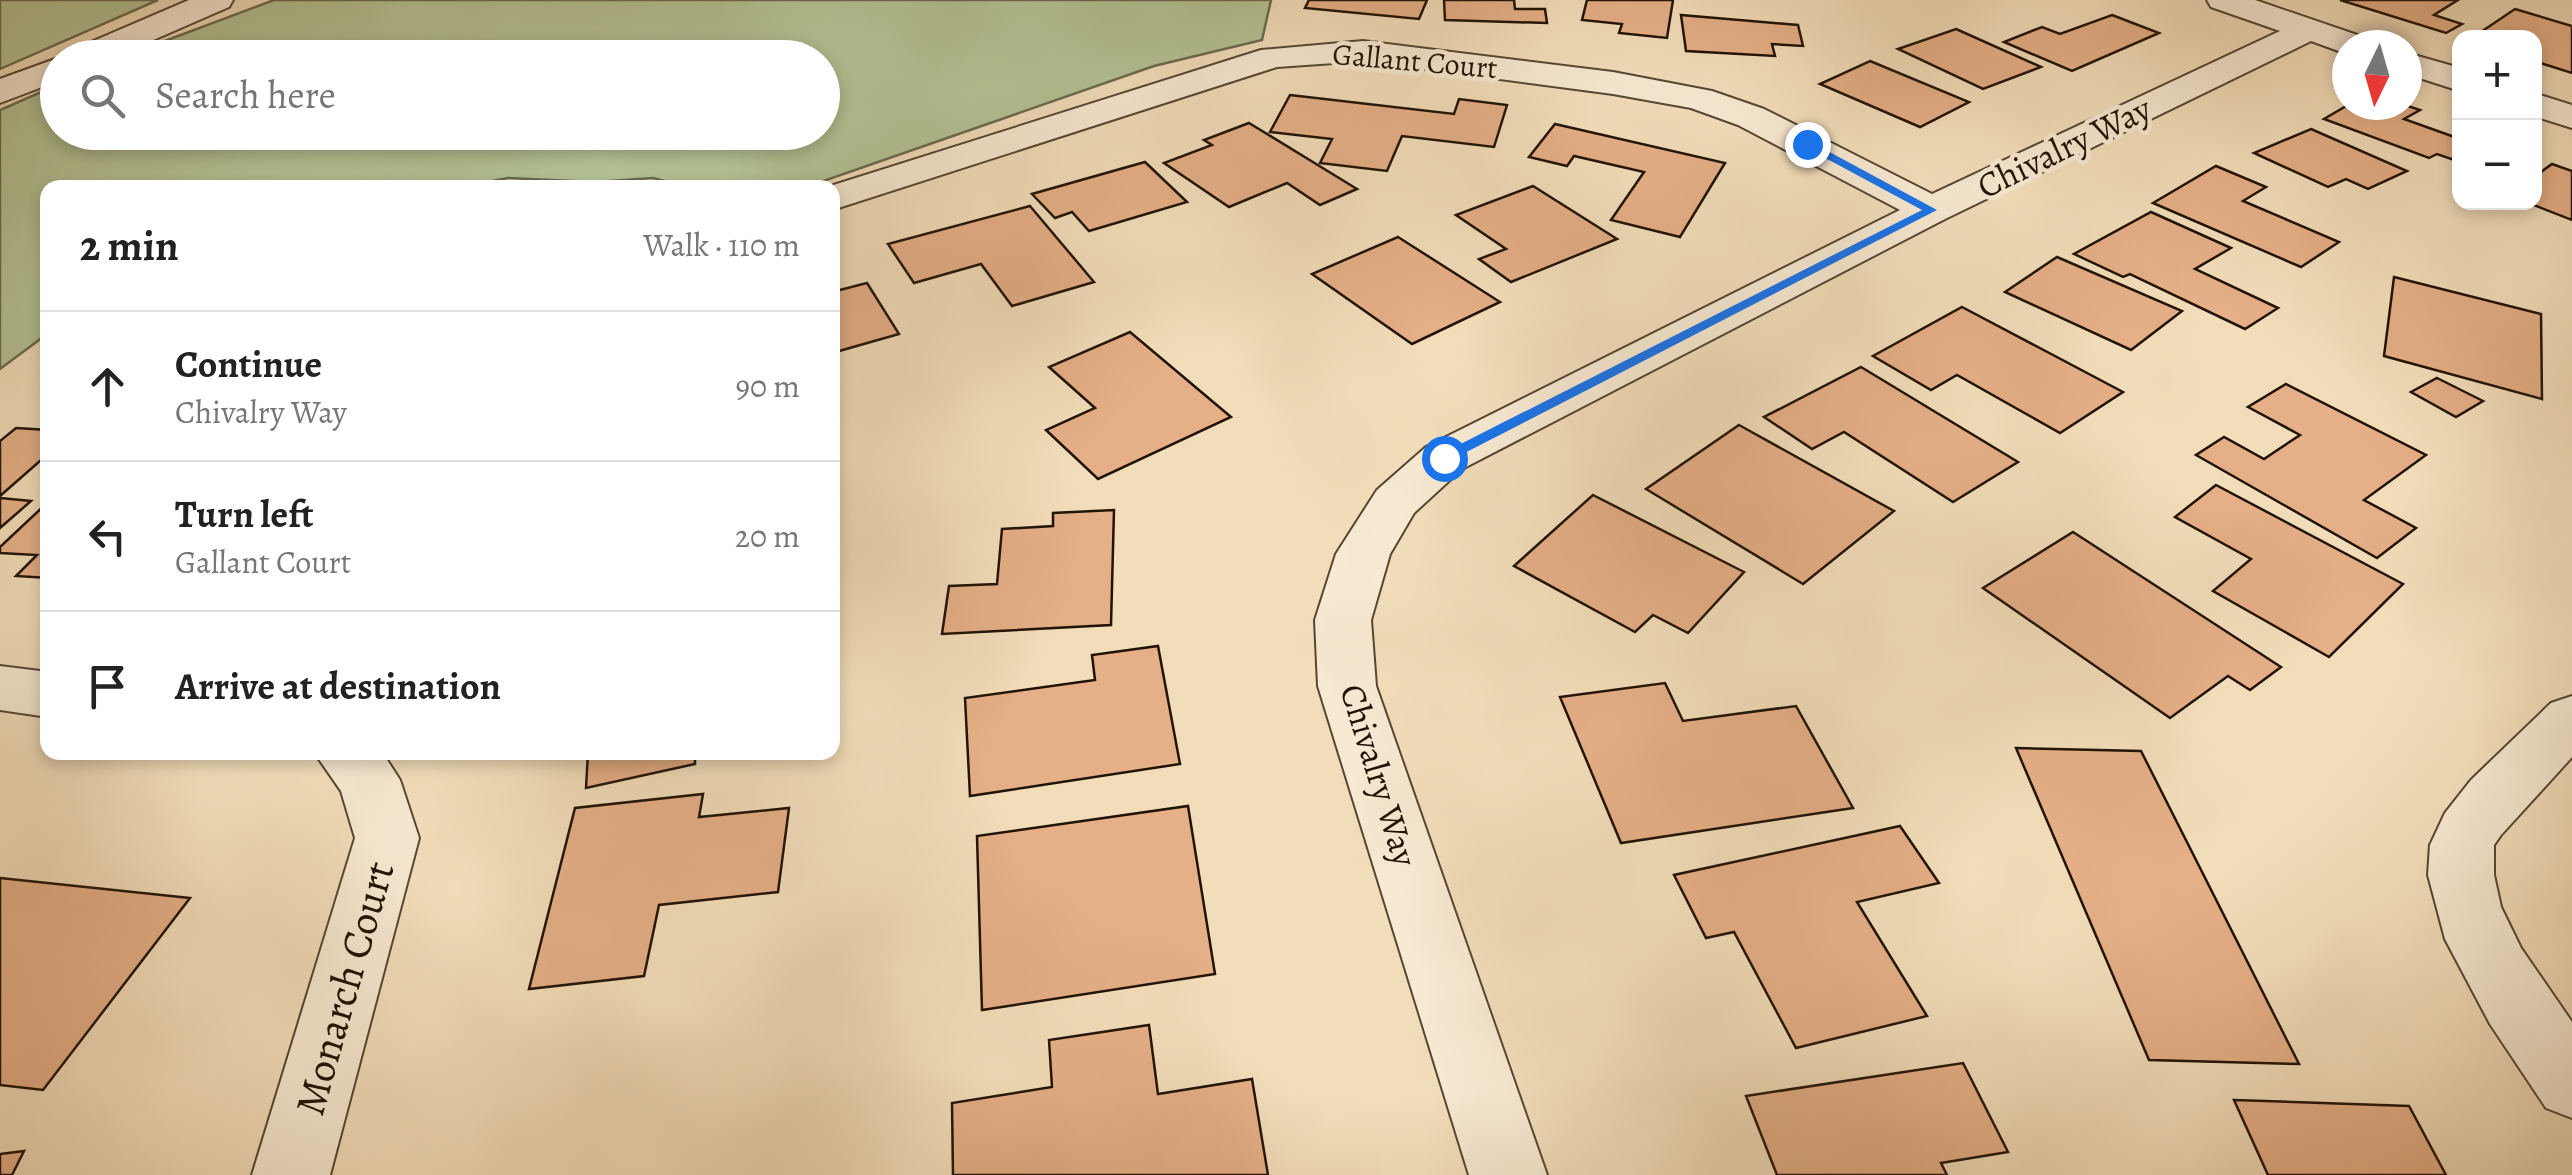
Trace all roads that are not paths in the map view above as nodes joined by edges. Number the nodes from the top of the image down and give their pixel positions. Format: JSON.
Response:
{"nodes":[{"id":1,"x":217,"y":0,"type":"edge"},
{"id":2,"x":2224,"y":0,"type":"edge"},
{"id":3,"x":2331,"y":38,"type":"edge"},
{"id":4,"x":124,"y":40,"type":"edge"},
{"id":5,"x":2422,"y":67,"type":"edge"},
{"id":6,"x":40,"y":75,"type":"edge"},
{"id":7,"x":2452,"y":77,"type":"edge"},
{"id":8,"x":0,"y":92,"type":"edge"},
{"id":9,"x":2542,"y":107,"type":"edge"},
{"id":10,"x":2572,"y":117,"type":"edge"},
{"id":11,"x":840,"y":195,"type":"edge"},
{"id":12,"x":1931,"y":210,"type":"junction"},
{"id":13,"x":0,"y":688,"type":"edge"},
{"id":14,"x":40,"y":694,"type":"edge"},
{"id":15,"x":2572,"y":719,"type":"edge"},
{"id":16,"x":351,"y":760,"type":"edge"},
{"id":17,"x":2572,"y":1083,"type":"edge"},
{"id":18,"x":292,"y":1175,"type":"edge"},
{"id":19,"x":1508,"y":1175,"type":"edge"}],
"edges":[{"from":1,"to":4,"type":"street"},
{"from":2,"to":3,"type":"street"},
{"from":3,"to":12,"type":"street","name":"Chivalry Way"},
{"from":5,"to":7,"type":"street"},
{"from":6,"to":8,"type":"street"},
{"from":9,"to":10,"type":"street"},
{"from":11,"to":12,"type":"street","name":"Gallant Court"},
{"from":12,"to":19,"type":"street","name":"Chivalry Way"},
{"from":13,"to":14,"type":"street"},
{"from":15,"to":17,"type":"street"},
{"from":16,"to":18,"type":"street","name":"Monarch Court"}]}
